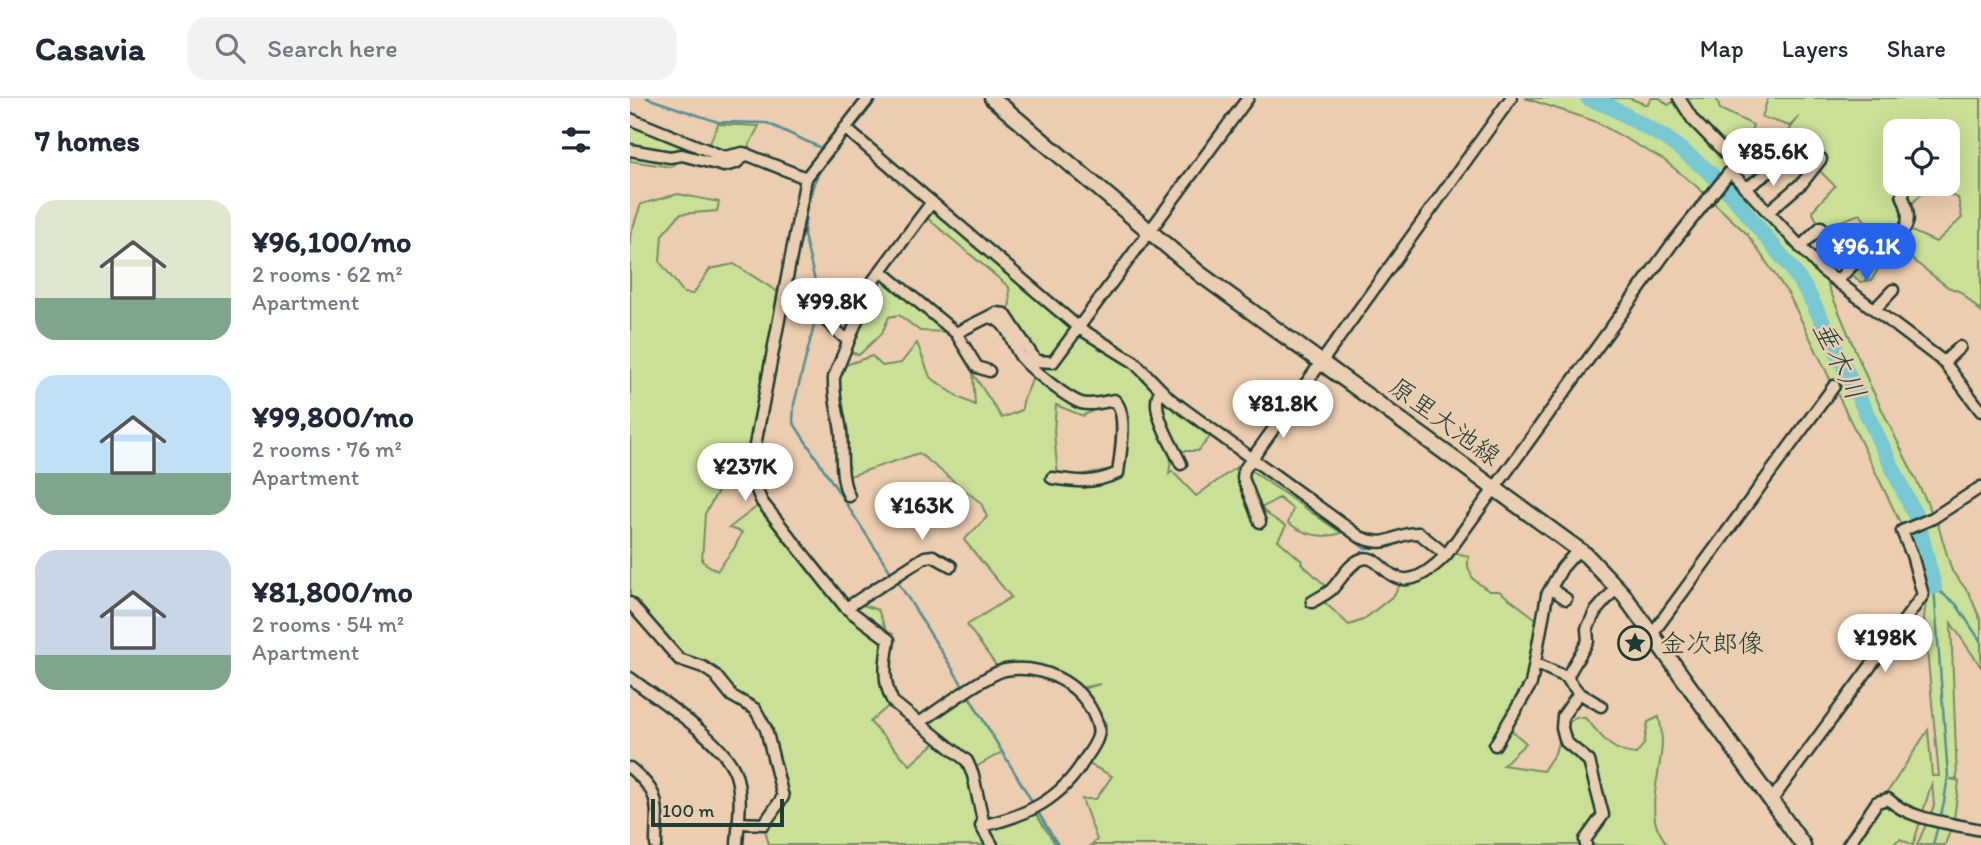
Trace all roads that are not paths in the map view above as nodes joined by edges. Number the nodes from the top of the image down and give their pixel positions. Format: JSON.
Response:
{"nodes":[{"id":1,"x":869,"y":98,"type":"edge"},
{"id":2,"x":992,"y":98,"type":"edge"},
{"id":3,"x":1248,"y":98,"type":"edge"},
{"id":4,"x":1511,"y":98,"type":"edge"},
{"id":5,"x":1679,"y":98,"type":"edge"},
{"id":6,"x":630,"y":119,"type":"edge"},
{"id":7,"x":845,"y":128,"type":"junction"},
{"id":8,"x":630,"y":150,"type":"edge"},
{"id":9,"x":747,"y":154,"type":"junction"},
{"id":10,"x":1821,"y":159,"type":"dead end"},
{"id":11,"x":1782,"y":163,"type":"dead end"},
{"id":12,"x":1730,"y":171,"type":"junction"},
{"id":13,"x":806,"y":178,"type":"junction"},
{"id":14,"x":1746,"y":188,"type":"junction"},
{"id":15,"x":1902,"y":196,"type":"edge"},
{"id":16,"x":932,"y":202,"type":"junction"},
{"id":17,"x":1768,"y":212,"type":"junction"},
{"id":18,"x":1821,"y":227,"type":"dead end"},
{"id":19,"x":1149,"y":232,"type":"junction"},
{"id":20,"x":1800,"y":247,"type":"junction"},
{"id":21,"x":881,"y":271,"type":"junction"},
{"id":22,"x":1837,"y":281,"type":"junction"},
{"id":23,"x":1893,"y":290,"type":"dead end"},
{"id":24,"x":784,"y":295,"type":"junction"},
{"id":25,"x":1875,"y":309,"type":"junction"},
{"id":26,"x":988,"y":317,"type":"junction"},
{"id":27,"x":1079,"y":328,"type":"junction"},
{"id":28,"x":956,"y":333,"type":"junction"},
{"id":29,"x":848,"y":341,"type":"junction"},
{"id":30,"x":1959,"y":347,"type":"dead end"},
{"id":31,"x":1322,"y":360,"type":"junction"},
{"id":32,"x":1944,"y":362,"type":"junction"},
{"id":33,"x":989,"y":371,"type":"dead end"},
{"id":34,"x":1834,"y":386,"type":"dead end"},
{"id":35,"x":1161,"y":390,"type":"junction"},
{"id":36,"x":1981,"y":411,"type":"edge"},
{"id":37,"x":1251,"y":458,"type":"junction"},
{"id":38,"x":1181,"y":464,"type":"dead end"},
{"id":39,"x":1052,"y":478,"type":"dead end"},
{"id":40,"x":1981,"y":486,"type":"edge"},
{"id":41,"x":1496,"y":488,"type":"junction"},
{"id":42,"x":849,"y":496,"type":"dead end"},
{"id":43,"x":1260,"y":522,"type":"dead end"},
{"id":44,"x":1579,"y":549,"type":"junction"},
{"id":45,"x":1447,"y":555,"type":"junction"},
{"id":46,"x":951,"y":566,"type":"dead end"},
{"id":47,"x":1617,"y":587,"type":"junction"},
{"id":48,"x":1552,"y":589,"type":"junction"},
{"id":49,"x":1566,"y":599,"type":"dead end"},
{"id":50,"x":1312,"y":602,"type":"dead end"},
{"id":51,"x":630,"y":603,"type":"edge"},
{"id":52,"x":846,"y":608,"type":"junction"},
{"id":53,"x":1652,"y":635,"type":"junction"},
{"id":54,"x":1535,"y":663,"type":"junction"},
{"id":55,"x":630,"y":678,"type":"edge"},
{"id":56,"x":1568,"y":678,"type":"junction"},
{"id":57,"x":1578,"y":693,"type":"junction"},
{"id":58,"x":1601,"y":706,"type":"dead end"},
{"id":59,"x":919,"y":723,"type":"junction"},
{"id":60,"x":1495,"y":746,"type":"dead end"},
{"id":61,"x":630,"y":768,"type":"edge"},
{"id":62,"x":1771,"y":802,"type":"junction"},
{"id":63,"x":738,"y":822,"type":"junction"},
{"id":64,"x":981,"y":826,"type":"junction"},
{"id":65,"x":1981,"y":830,"type":"edge"},
{"id":66,"x":656,"y":845,"type":"edge"},
{"id":67,"x":737,"y":845,"type":"edge"},
{"id":68,"x":992,"y":845,"type":"edge"},
{"id":69,"x":1586,"y":845,"type":"edge"},
{"id":70,"x":1803,"y":845,"type":"edge"},
{"id":71,"x":1848,"y":845,"type":"edge"}],
"edges":[{"from":1,"to":7,"type":"street"},
{"from":2,"to":19,"type":"main road","name":"原里大池線"},
{"from":3,"to":19,"type":"street"},
{"from":4,"to":31,"type":"street"},
{"from":5,"to":12,"type":"street"},
{"from":6,"to":9,"type":"street"},
{"from":7,"to":13,"type":"street"},
{"from":7,"to":16,"type":"street"},
{"from":8,"to":9,"type":"street"},
{"from":9,"to":13,"type":"street"},
{"from":10,"to":17,"type":"street"},
{"from":11,"to":14,"type":"street"},
{"from":12,"to":14,"type":"street"},
{"from":12,"to":41,"type":"street"},
{"from":13,"to":24,"type":"street"},
{"from":14,"to":17,"type":"street"},
{"from":15,"to":22,"type":"street"},
{"from":16,"to":21,"type":"street"},
{"from":16,"to":27,"type":"street"},
{"from":17,"to":20,"type":"street"},
{"from":18,"to":20,"type":"street"},
{"from":19,"to":27,"type":"street"},
{"from":19,"to":31,"type":"main road","name":"原里大池線"},
{"from":20,"to":22,"type":"street"},
{"from":21,"to":28,"type":"street"},
{"from":21,"to":29,"type":"street"},
{"from":22,"to":25,"type":"street"},
{"from":23,"to":25,"type":"street"},
{"from":24,"to":29,"type":"street"},
{"from":24,"to":52,"type":"street"},
{"from":25,"to":32,"type":"street"},
{"from":26,"to":27,"type":"street"},
{"from":26,"to":28,"type":"street"},
{"from":26,"to":39,"type":"street"},
{"from":27,"to":35,"type":"street"},
{"from":28,"to":33,"type":"street"},
{"from":29,"to":42,"type":"street"},
{"from":30,"to":32,"type":"street"},
{"from":31,"to":37,"type":"street"},
{"from":31,"to":41,"type":"main road","name":"原里大池線"},
{"from":32,"to":36,"type":"street"},
{"from":34,"to":53,"type":"street"},
{"from":35,"to":37,"type":"street"},
{"from":35,"to":38,"type":"street"},
{"from":37,"to":43,"type":"street"},
{"from":37,"to":45,"type":"street"},
{"from":40,"to":62,"type":"street"},
{"from":41,"to":44,"type":"main road","name":"原里大池線"},
{"from":41,"to":45,"type":"street"},
{"from":44,"to":47,"type":"main road","name":"原里大池線"},
{"from":44,"to":48,"type":"street"},
{"from":45,"to":50,"type":"street"},
{"from":46,"to":52,"type":"street"},
{"from":47,"to":53,"type":"main road","name":"原里大池線"},
{"from":47,"to":56,"type":"street"},
{"from":48,"to":49,"type":"street"},
{"from":48,"to":54,"type":"street"},
{"from":51,"to":63,"type":"street"},
{"from":52,"to":59,"type":"street"},
{"from":53,"to":62,"type":"main road","name":"原里大池線"},
{"from":54,"to":56,"type":"street"},
{"from":54,"to":60,"type":"street"},
{"from":55,"to":63,"type":"street"},
{"from":56,"to":57,"type":"street"},
{"from":57,"to":58,"type":"street"},
{"from":57,"to":69,"type":"street"},
{"from":59,"to":64,"type":"street"},
{"from":59,"to":64,"type":"street"},
{"from":61,"to":66,"type":"street"},
{"from":62,"to":70,"type":"main road","name":"原里大池線"},
{"from":63,"to":67,"type":"street"},
{"from":64,"to":68,"type":"street"},
{"from":65,"to":71,"type":"street"}]}
